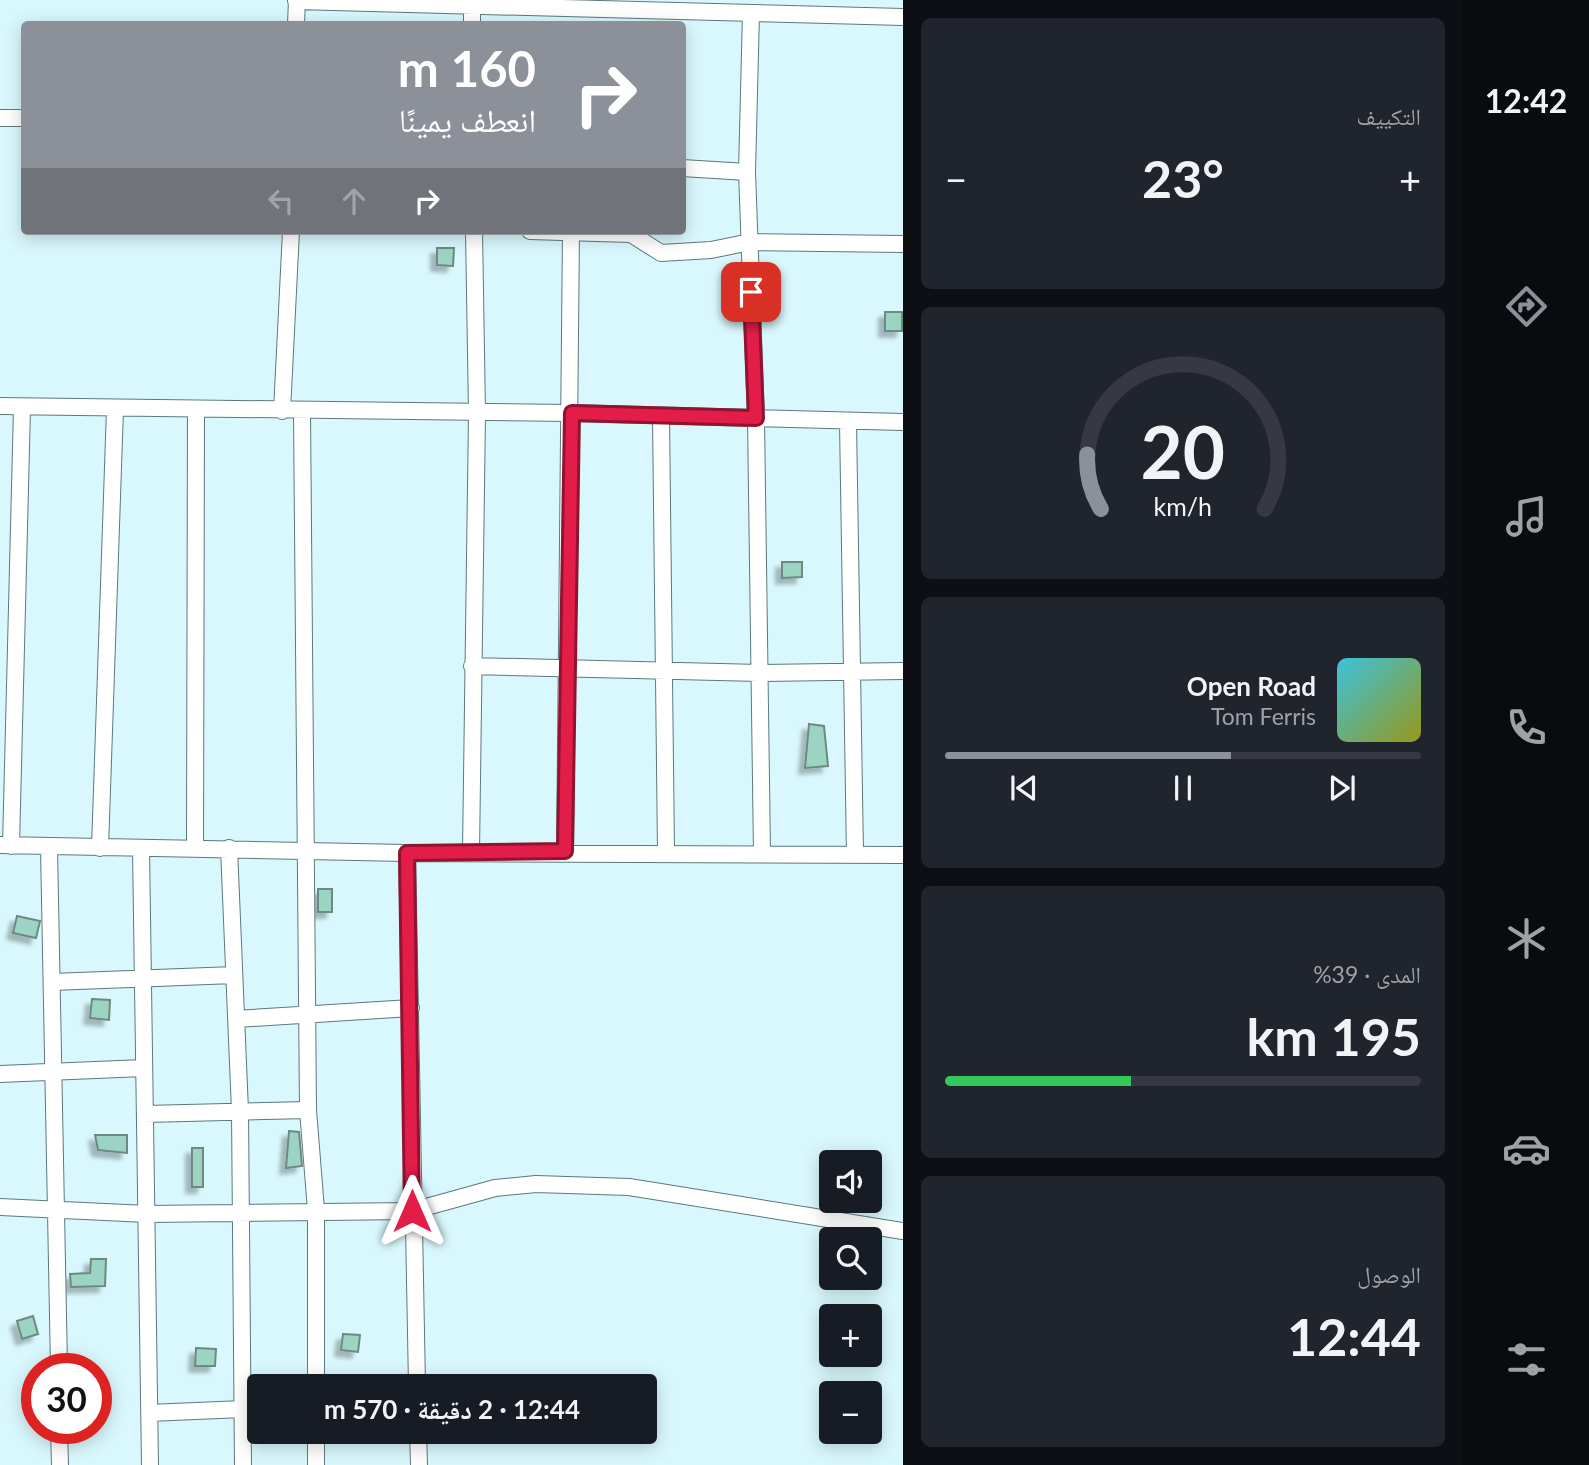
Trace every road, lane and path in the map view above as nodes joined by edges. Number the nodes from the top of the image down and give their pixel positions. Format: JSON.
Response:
{"nodes":[{"id":1,"x":297,"y":1,"type":"edge"},
{"id":2,"x":472,"y":3,"type":"edge"},
{"id":3,"x":570,"y":12,"type":"edge"},
{"id":4,"x":751,"y":13,"type":"junction"},
{"id":5,"x":903,"y":17,"type":"edge"},
{"id":6,"x":296,"y":21,"type":"edge"},
{"id":7,"x":472,"y":21,"type":"edge"},
{"id":8,"x":0,"y":118,"type":"edge"},
{"id":9,"x":21,"y":118,"type":"edge"},
{"id":10,"x":686,"y":168,"type":"edge"},
{"id":11,"x":747,"y":172,"type":"junction"},
{"id":12,"x":291,"y":235,"type":"edge"},
{"id":13,"x":474,"y":235,"type":"edge"},
{"id":14,"x":571,"y":235,"type":"edge"},
{"id":15,"x":633,"y":235,"type":"edge"},
{"id":16,"x":750,"y":242,"type":"junction"},
{"id":17,"x":903,"y":244,"type":"edge"},
{"id":18,"x":0,"y":407,"type":"edge"},
{"id":19,"x":22,"y":408,"type":"junction"},
{"id":20,"x":115,"y":409,"type":"junction"},
{"id":21,"x":196,"y":411,"type":"junction"},
{"id":22,"x":282,"y":411,"type":"junction"},
{"id":23,"x":302,"y":411,"type":"junction"},
{"id":24,"x":477,"y":413,"type":"junction"},
{"id":25,"x":572,"y":413,"type":"junction"},
{"id":26,"x":661,"y":416,"type":"junction"},
{"id":27,"x":756,"y":418,"type":"junction"},
{"id":28,"x":848,"y":422,"type":"junction"},
{"id":29,"x":903,"y":422,"type":"edge"},
{"id":30,"x":471,"y":666,"type":"junction"},
{"id":31,"x":568,"y":668,"type":"junction"},
{"id":32,"x":664,"y":670,"type":"junction"},
{"id":33,"x":903,"y":671,"type":"edge"},
{"id":34,"x":852,"y":672,"type":"junction"},
{"id":35,"x":760,"y":673,"type":"junction"},
{"id":36,"x":5,"y":846,"type":"edge"},
{"id":37,"x":49,"y":847,"type":"junction"},
{"id":38,"x":100,"y":848,"type":"junction"},
{"id":39,"x":141,"y":848,"type":"junction"},
{"id":40,"x":195,"y":848,"type":"junction"},
{"id":41,"x":229,"y":848,"type":"junction"},
{"id":42,"x":306,"y":850,"type":"junction"},
{"id":43,"x":565,"y":851,"type":"junction"},
{"id":44,"x":471,"y":852,"type":"junction"},
{"id":45,"x":666,"y":852,"type":"junction"},
{"id":46,"x":407,"y":853,"type":"junction"},
{"id":47,"x":762,"y":854,"type":"junction"},
{"id":48,"x":855,"y":855,"type":"junction"},
{"id":49,"x":903,"y":855,"type":"edge"},
{"id":50,"x":234,"y":975,"type":"junction"},
{"id":51,"x":144,"y":979,"type":"junction"},
{"id":52,"x":52,"y":982,"type":"junction"},
{"id":53,"x":411,"y":1008,"type":"junction"},
{"id":54,"x":308,"y":1015,"type":"junction"},
{"id":55,"x":236,"y":1019,"type":"junction"},
{"id":56,"x":143,"y":1068,"type":"junction"},
{"id":57,"x":53,"y":1071,"type":"junction"},
{"id":58,"x":0,"y":1074,"type":"edge"},
{"id":59,"x":308,"y":1110,"type":"junction"},
{"id":60,"x":240,"y":1111,"type":"junction"},
{"id":61,"x":145,"y":1114,"type":"junction"},
{"id":62,"x":0,"y":1207,"type":"edge"},
{"id":63,"x":316,"y":1210,"type":"junction"},
{"id":64,"x":57,"y":1211,"type":"junction"},
{"id":65,"x":412,"y":1211,"type":"junction"},
{"id":66,"x":241,"y":1212,"type":"junction"},
{"id":67,"x":147,"y":1214,"type":"junction"},
{"id":68,"x":903,"y":1231,"type":"edge"},
{"id":69,"x":59,"y":1353,"type":"edge"},
{"id":70,"x":316,"y":1374,"type":"edge"},
{"id":71,"x":417,"y":1374,"type":"edge"},
{"id":72,"x":243,"y":1409,"type":"junction"},
{"id":73,"x":149,"y":1413,"type":"junction"},
{"id":74,"x":60,"y":1444,"type":"edge"},
{"id":75,"x":316,"y":1444,"type":"edge"},
{"id":76,"x":418,"y":1444,"type":"edge"},
{"id":77,"x":60,"y":1465,"type":"edge"},
{"id":78,"x":150,"y":1465,"type":"edge"},
{"id":79,"x":243,"y":1465,"type":"edge"},
{"id":80,"x":316,"y":1465,"type":"edge"},
{"id":81,"x":419,"y":1465,"type":"edge"}],
"edges":[{"from":1,"to":2,"type":"street"},
{"from":1,"to":6,"type":"street"},
{"from":2,"to":3,"type":"street"},
{"from":2,"to":7,"type":"street"},
{"from":3,"to":4,"type":"street"},
{"from":4,"to":5,"type":"street"},
{"from":4,"to":11,"type":"street"},
{"from":8,"to":9,"type":"street"},
{"from":10,"to":11,"type":"street"},
{"from":11,"to":16,"type":"street"},
{"from":12,"to":22,"type":"street"},
{"from":13,"to":24,"type":"street"},
{"from":14,"to":25,"type":"street"},
{"from":15,"to":16,"type":"street"},
{"from":16,"to":17,"type":"street"},
{"from":16,"to":27,"type":"street"},
{"from":18,"to":19,"type":"street"},
{"from":19,"to":20,"type":"street"},
{"from":19,"to":36,"type":"street"},
{"from":20,"to":21,"type":"street"},
{"from":20,"to":38,"type":"street"},
{"from":21,"to":22,"type":"street"},
{"from":21,"to":40,"type":"street"},
{"from":22,"to":23,"type":"street"},
{"from":23,"to":24,"type":"street"},
{"from":23,"to":42,"type":"street"},
{"from":24,"to":25,"type":"street"},
{"from":24,"to":30,"type":"street"},
{"from":25,"to":26,"type":"street"},
{"from":25,"to":31,"type":"street"},
{"from":26,"to":27,"type":"street"},
{"from":26,"to":32,"type":"street"},
{"from":27,"to":28,"type":"street"},
{"from":27,"to":35,"type":"street"},
{"from":28,"to":29,"type":"street"},
{"from":28,"to":34,"type":"street"},
{"from":30,"to":31,"type":"street"},
{"from":30,"to":44,"type":"street"},
{"from":31,"to":32,"type":"street"},
{"from":31,"to":43,"type":"street"},
{"from":32,"to":35,"type":"street"},
{"from":32,"to":45,"type":"street"},
{"from":33,"to":34,"type":"street"},
{"from":34,"to":35,"type":"street"},
{"from":34,"to":48,"type":"street"},
{"from":35,"to":47,"type":"street"},
{"from":36,"to":37,"type":"street"},
{"from":37,"to":38,"type":"street"},
{"from":37,"to":52,"type":"street"},
{"from":38,"to":39,"type":"street"},
{"from":39,"to":40,"type":"street"},
{"from":39,"to":51,"type":"street"},
{"from":40,"to":41,"type":"street"},
{"from":41,"to":42,"type":"street"},
{"from":41,"to":50,"type":"street"},
{"from":42,"to":46,"type":"street"},
{"from":42,"to":54,"type":"street"},
{"from":43,"to":44,"type":"street"},
{"from":43,"to":45,"type":"street"},
{"from":44,"to":46,"type":"street"},
{"from":45,"to":47,"type":"street"},
{"from":46,"to":53,"type":"street"},
{"from":47,"to":48,"type":"street"},
{"from":48,"to":49,"type":"street"},
{"from":50,"to":51,"type":"street"},
{"from":50,"to":55,"type":"street"},
{"from":51,"to":52,"type":"street"},
{"from":51,"to":56,"type":"street"},
{"from":52,"to":57,"type":"street"},
{"from":53,"to":54,"type":"street"},
{"from":53,"to":65,"type":"street"},
{"from":54,"to":55,"type":"street"},
{"from":54,"to":59,"type":"street"},
{"from":55,"to":60,"type":"street"},
{"from":56,"to":57,"type":"street"},
{"from":56,"to":61,"type":"street"},
{"from":57,"to":58,"type":"street"},
{"from":57,"to":64,"type":"street"},
{"from":59,"to":60,"type":"street"},
{"from":59,"to":63,"type":"street"},
{"from":60,"to":61,"type":"street"},
{"from":60,"to":66,"type":"street"},
{"from":61,"to":67,"type":"street"},
{"from":62,"to":64,"type":"street"},
{"from":63,"to":65,"type":"street"},
{"from":63,"to":66,"type":"street"},
{"from":63,"to":70,"type":"street"},
{"from":64,"to":67,"type":"street"},
{"from":64,"to":69,"type":"street"},
{"from":65,"to":68,"type":"street"},
{"from":65,"to":71,"type":"street"},
{"from":66,"to":67,"type":"street"},
{"from":66,"to":72,"type":"street"},
{"from":67,"to":73,"type":"street"},
{"from":72,"to":73,"type":"street"},
{"from":72,"to":79,"type":"street"},
{"from":73,"to":78,"type":"street"},
{"from":74,"to":77,"type":"street"},
{"from":75,"to":80,"type":"street"},
{"from":76,"to":81,"type":"street"}]}
